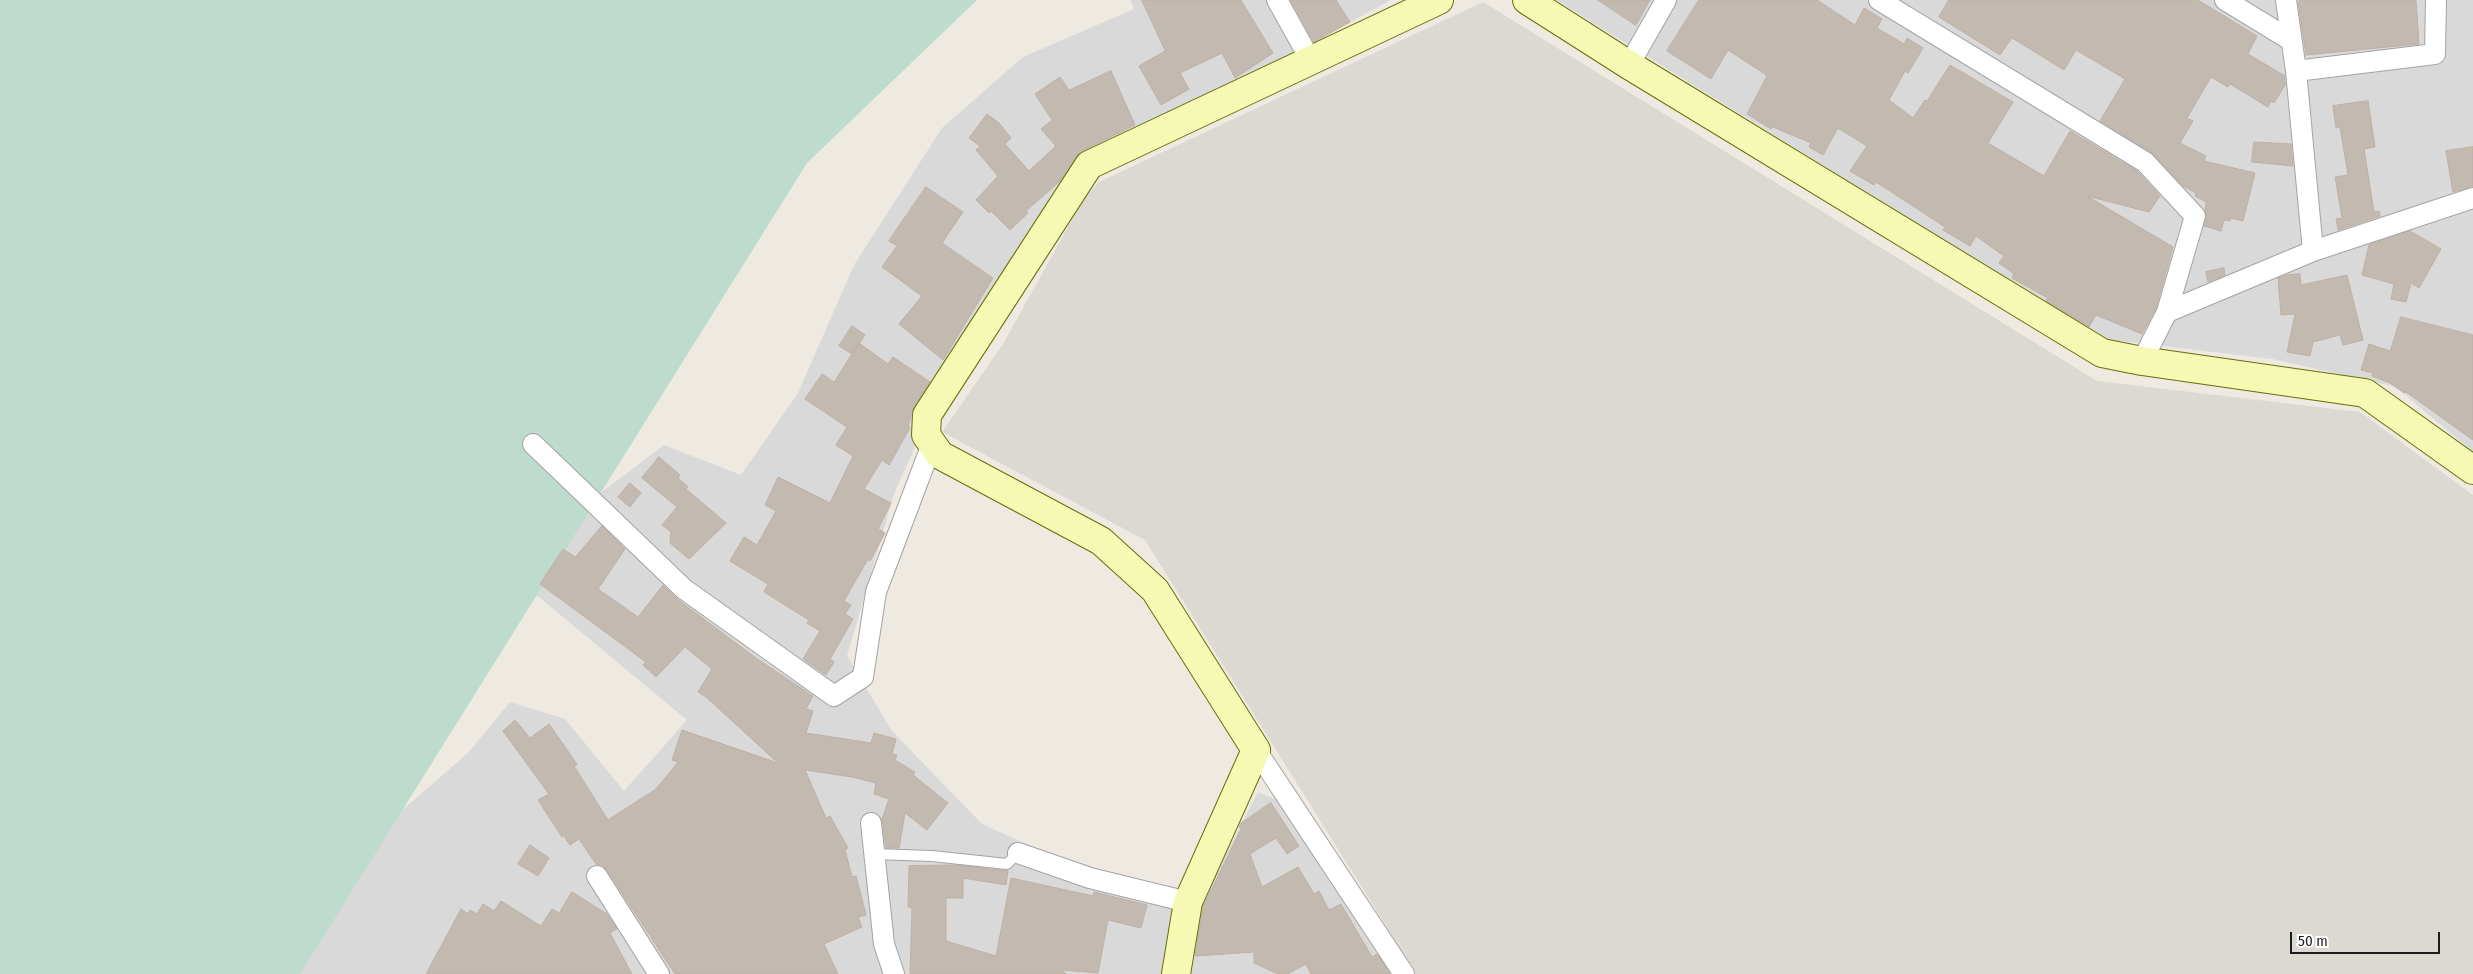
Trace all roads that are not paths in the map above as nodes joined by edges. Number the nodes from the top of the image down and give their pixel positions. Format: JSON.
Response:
{"nodes":[{"id":1,"x":1277,"y":0,"type":"edge"},
{"id":2,"x":1439,"y":0,"type":"edge"},
{"id":3,"x":1527,"y":0,"type":"edge"},
{"id":4,"x":1666,"y":0,"type":"edge"},
{"id":5,"x":1880,"y":0,"type":"edge"},
{"id":6,"x":2225,"y":0,"type":"edge"},
{"id":7,"x":2286,"y":0,"type":"edge"},
{"id":8,"x":2436,"y":0,"type":"edge"},
{"id":9,"x":2292,"y":41,"type":"junction"},
{"id":10,"x":1311,"y":61,"type":"junction"},
{"id":11,"x":1629,"y":65,"type":"junction"},
{"id":12,"x":2296,"y":70,"type":"junction"},
{"id":13,"x":2473,"y":198,"type":"edge"},
{"id":14,"x":2313,"y":251,"type":"junction"},
{"id":15,"x":2167,"y":312,"type":"junction"},
{"id":16,"x":2142,"y":361,"type":"junction"},
{"id":17,"x":533,"y":444,"type":"dead end"},
{"id":18,"x":932,"y":444,"type":"junction"},
{"id":19,"x":2473,"y":470,"type":"edge"},
{"id":20,"x":1256,"y":750,"type":"junction"},
{"id":21,"x":871,"y":823,"type":"dead end"},
{"id":22,"x":1018,"y":853,"type":"joint"},
{"id":23,"x":874,"y":854,"type":"junction"},
{"id":24,"x":596,"y":876,"type":"dead end"},
{"id":25,"x":1188,"y":902,"type":"junction"},
{"id":26,"x":659,"y":974,"type":"edge"},
{"id":27,"x":894,"y":974,"type":"edge"},
{"id":28,"x":1176,"y":974,"type":"edge"},
{"id":29,"x":1404,"y":974,"type":"edge"}],
"edges":[{"from":1,"to":10,"type":"street"},
{"from":2,"to":10,"type":"street"},
{"from":3,"to":11,"type":"street"},
{"from":4,"to":11,"type":"street"},
{"from":5,"to":15,"type":"street"},
{"from":6,"to":9,"type":"street"},
{"from":7,"to":9,"type":"street"},
{"from":8,"to":12,"type":"street"},
{"from":9,"to":12,"type":"street"},
{"from":10,"to":18,"type":"street"},
{"from":11,"to":16,"type":"street"},
{"from":12,"to":14,"type":"street"},
{"from":13,"to":14,"type":"street"},
{"from":14,"to":15,"type":"street"},
{"from":15,"to":16,"type":"street"},
{"from":16,"to":19,"type":"street"},
{"from":17,"to":18,"type":"street"},
{"from":18,"to":20,"type":"street"},
{"from":20,"to":25,"type":"street"},
{"from":20,"to":29,"type":"street"},
{"from":21,"to":23,"type":"street"},
{"from":22,"to":23,"type":"lane"},
{"from":22,"to":25,"type":"street"},
{"from":23,"to":27,"type":"street"},
{"from":24,"to":26,"type":"street"},
{"from":25,"to":28,"type":"street"}]}
